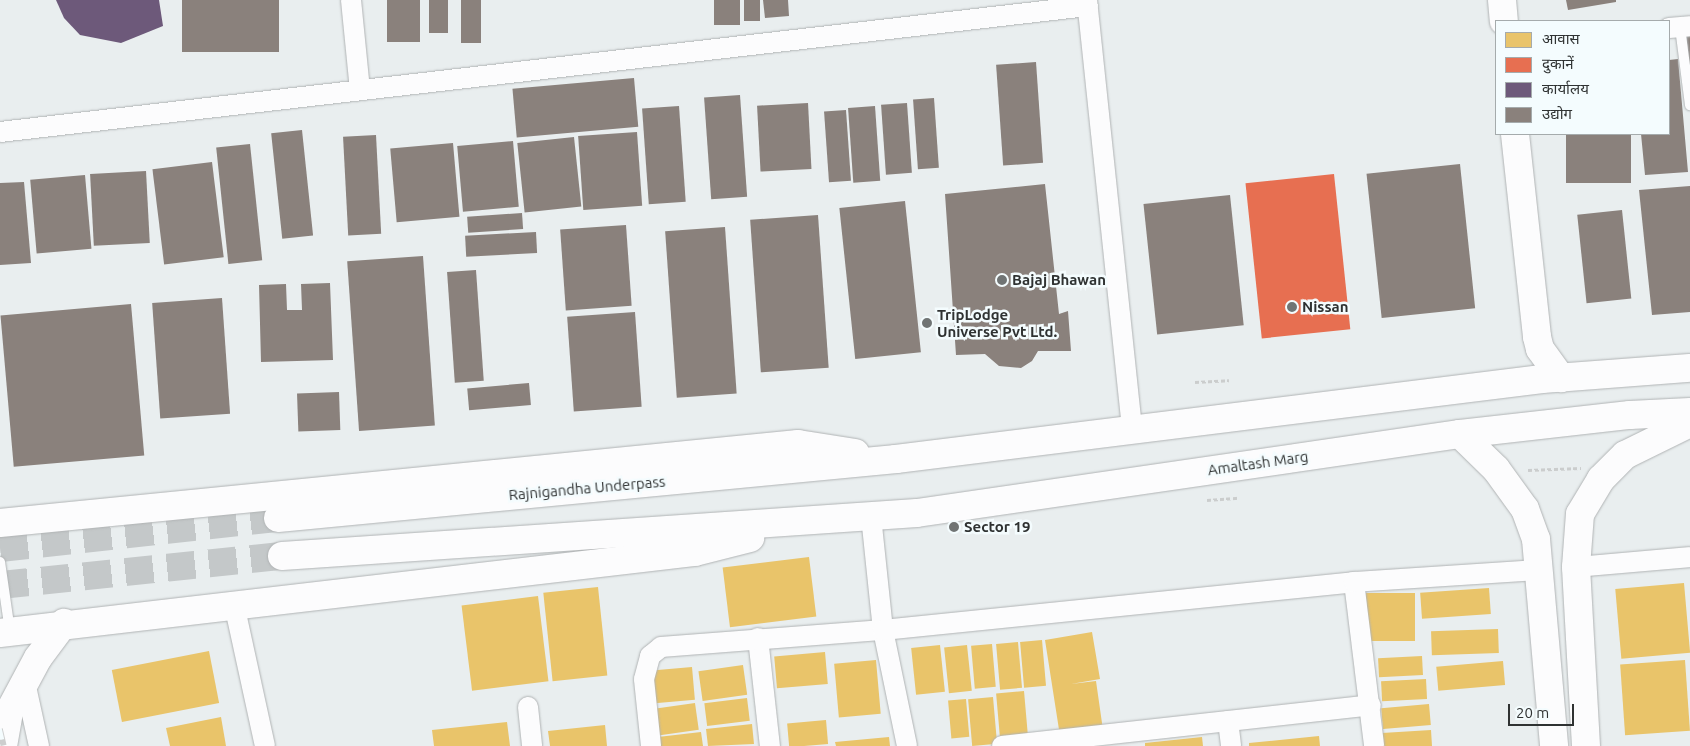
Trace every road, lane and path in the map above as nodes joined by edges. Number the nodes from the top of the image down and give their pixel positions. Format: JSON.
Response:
{"nodes":[{"id":1,"x":351,"y":0,"type":"edge"},
{"id":2,"x":1502,"y":0,"type":"edge"},
{"id":3,"x":1087,"y":3,"type":"edge"},
{"id":4,"x":1504,"y":20,"type":"edge"},
{"id":5,"x":1680,"y":27,"type":"edge"},
{"id":6,"x":360,"y":90,"type":"junction"},
{"id":7,"x":1690,"y":105,"type":"edge"},
{"id":8,"x":0,"y":132,"type":"edge"},
{"id":9,"x":1514,"y":135,"type":"edge"},
{"id":10,"x":1540,"y":349,"type":"junction"},
{"id":11,"x":1690,"y":368,"type":"edge"},
{"id":12,"x":1561,"y":378,"type":"junction"},
{"id":13,"x":1229,"y":380,"type":"dead end"},
{"id":14,"x":1523,"y":381,"type":"junction"},
{"id":15,"x":1196,"y":382,"type":"dead end"},
{"id":16,"x":1690,"y":412,"type":"edge"},
{"id":17,"x":1690,"y":423,"type":"edge"},
{"id":18,"x":1132,"y":430,"type":"junction"},
{"id":19,"x":1460,"y":434,"type":"junction"},
{"id":20,"x":896,"y":459,"type":"junction"},
{"id":21,"x":1601,"y":479,"type":"junction"},
{"id":22,"x":1507,"y":484,"type":"junction"},
{"id":23,"x":1239,"y":498,"type":"dead end"},
{"id":24,"x":1207,"y":500,"type":"dead end"},
{"id":25,"x":872,"y":516,"type":"junction"},
{"id":26,"x":278,"y":518,"type":"tunnel mouth"},
{"id":27,"x":827,"y":520,"type":"junction"},
{"id":28,"x":0,"y":522,"type":"edge"},
{"id":29,"x":282,"y":556,"type":"tunnel mouth"},
{"id":30,"x":1690,"y":557,"type":"edge"},
{"id":31,"x":0,"y":562,"type":"edge"},
{"id":32,"x":1576,"y":567,"type":"junction"},
{"id":33,"x":1540,"y":570,"type":"junction"},
{"id":34,"x":1354,"y":582,"type":"junction"},
{"id":35,"x":234,"y":604,"type":"junction"},
{"id":36,"x":64,"y":623,"type":"junction"},
{"id":37,"x":883,"y":630,"type":"junction"},
{"id":38,"x":5,"y":632,"type":"edge"},
{"id":39,"x":758,"y":638,"type":"junction"},
{"id":40,"x":25,"y":682,"type":"junction"},
{"id":41,"x":1371,"y":705,"type":"junction"},
{"id":42,"x":528,"y":707,"type":"dead end"},
{"id":43,"x":1228,"y":721,"type":"junction"},
{"id":44,"x":1075,"y":742,"type":"edge"},
{"id":45,"x":3,"y":746,"type":"edge"},
{"id":46,"x":39,"y":746,"type":"edge"},
{"id":47,"x":265,"y":746,"type":"edge"},
{"id":48,"x":532,"y":746,"type":"edge"},
{"id":49,"x":652,"y":746,"type":"edge"},
{"id":50,"x":770,"y":746,"type":"edge"},
{"id":51,"x":907,"y":746,"type":"edge"},
{"id":52,"x":1002,"y":746,"type":"edge"},
{"id":53,"x":1231,"y":746,"type":"edge"},
{"id":54,"x":1374,"y":746,"type":"edge"},
{"id":55,"x":1554,"y":746,"type":"edge"},
{"id":56,"x":1586,"y":746,"type":"edge"}],
"edges":[{"from":1,"to":6,"type":"street"},
{"from":2,"to":4,"type":"main road"},
{"from":3,"to":6,"type":"street"},
{"from":3,"to":18,"type":"street"},
{"from":5,"to":7,"type":"lane"},
{"from":6,"to":8,"type":"street"},
{"from":9,"to":10,"type":"main road"},
{"from":10,"to":12,"type":"main road"},
{"from":10,"to":14,"type":"main road"},
{"from":11,"to":12,"type":"main road"},
{"from":12,"to":14,"type":"main road"},
{"from":13,"to":15,"type":"path"},
{"from":14,"to":18,"type":"main road"},
{"from":16,"to":19,"type":"main road","name":"Amaltash Marg"},
{"from":17,"to":21,"type":"main road"},
{"from":18,"to":20,"type":"main road"},
{"from":19,"to":22,"type":"main road"},
{"from":19,"to":25,"type":"main road","name":"Amaltash Marg"},
{"from":20,"to":26,"type":"main road","name":"Rajnigandha Underpass"},
{"from":20,"to":28,"type":"main road"},
{"from":21,"to":22,"type":"path"},
{"from":21,"to":32,"type":"main road"},
{"from":22,"to":33,"type":"main road"},
{"from":23,"to":24,"type":"path"},
{"from":25,"to":27,"type":"main road","name":"Amaltash Marg"},
{"from":25,"to":37,"type":"street"},
{"from":27,"to":29,"type":"main road"},
{"from":27,"to":35,"type":"main road"},
{"from":30,"to":32,"type":"street"},
{"from":31,"to":38,"type":"lane"},
{"from":32,"to":56,"type":"main road"},
{"from":33,"to":34,"type":"street"},
{"from":33,"to":55,"type":"main road"},
{"from":34,"to":37,"type":"street"},
{"from":34,"to":41,"type":"street"},
{"from":35,"to":36,"type":"main road"},
{"from":35,"to":47,"type":"street"},
{"from":36,"to":38,"type":"main road"},
{"from":36,"to":40,"type":"main road"},
{"from":37,"to":39,"type":"street"},
{"from":37,"to":51,"type":"street"},
{"from":39,"to":49,"type":"street"},
{"from":39,"to":50,"type":"street"},
{"from":40,"to":45,"type":"main road"},
{"from":40,"to":46,"type":"street"},
{"from":41,"to":43,"type":"street"},
{"from":41,"to":54,"type":"street"},
{"from":42,"to":48,"type":"street"},
{"from":43,"to":44,"type":"street"},
{"from":43,"to":53,"type":"street"},
{"from":44,"to":52,"type":"street"}]}
